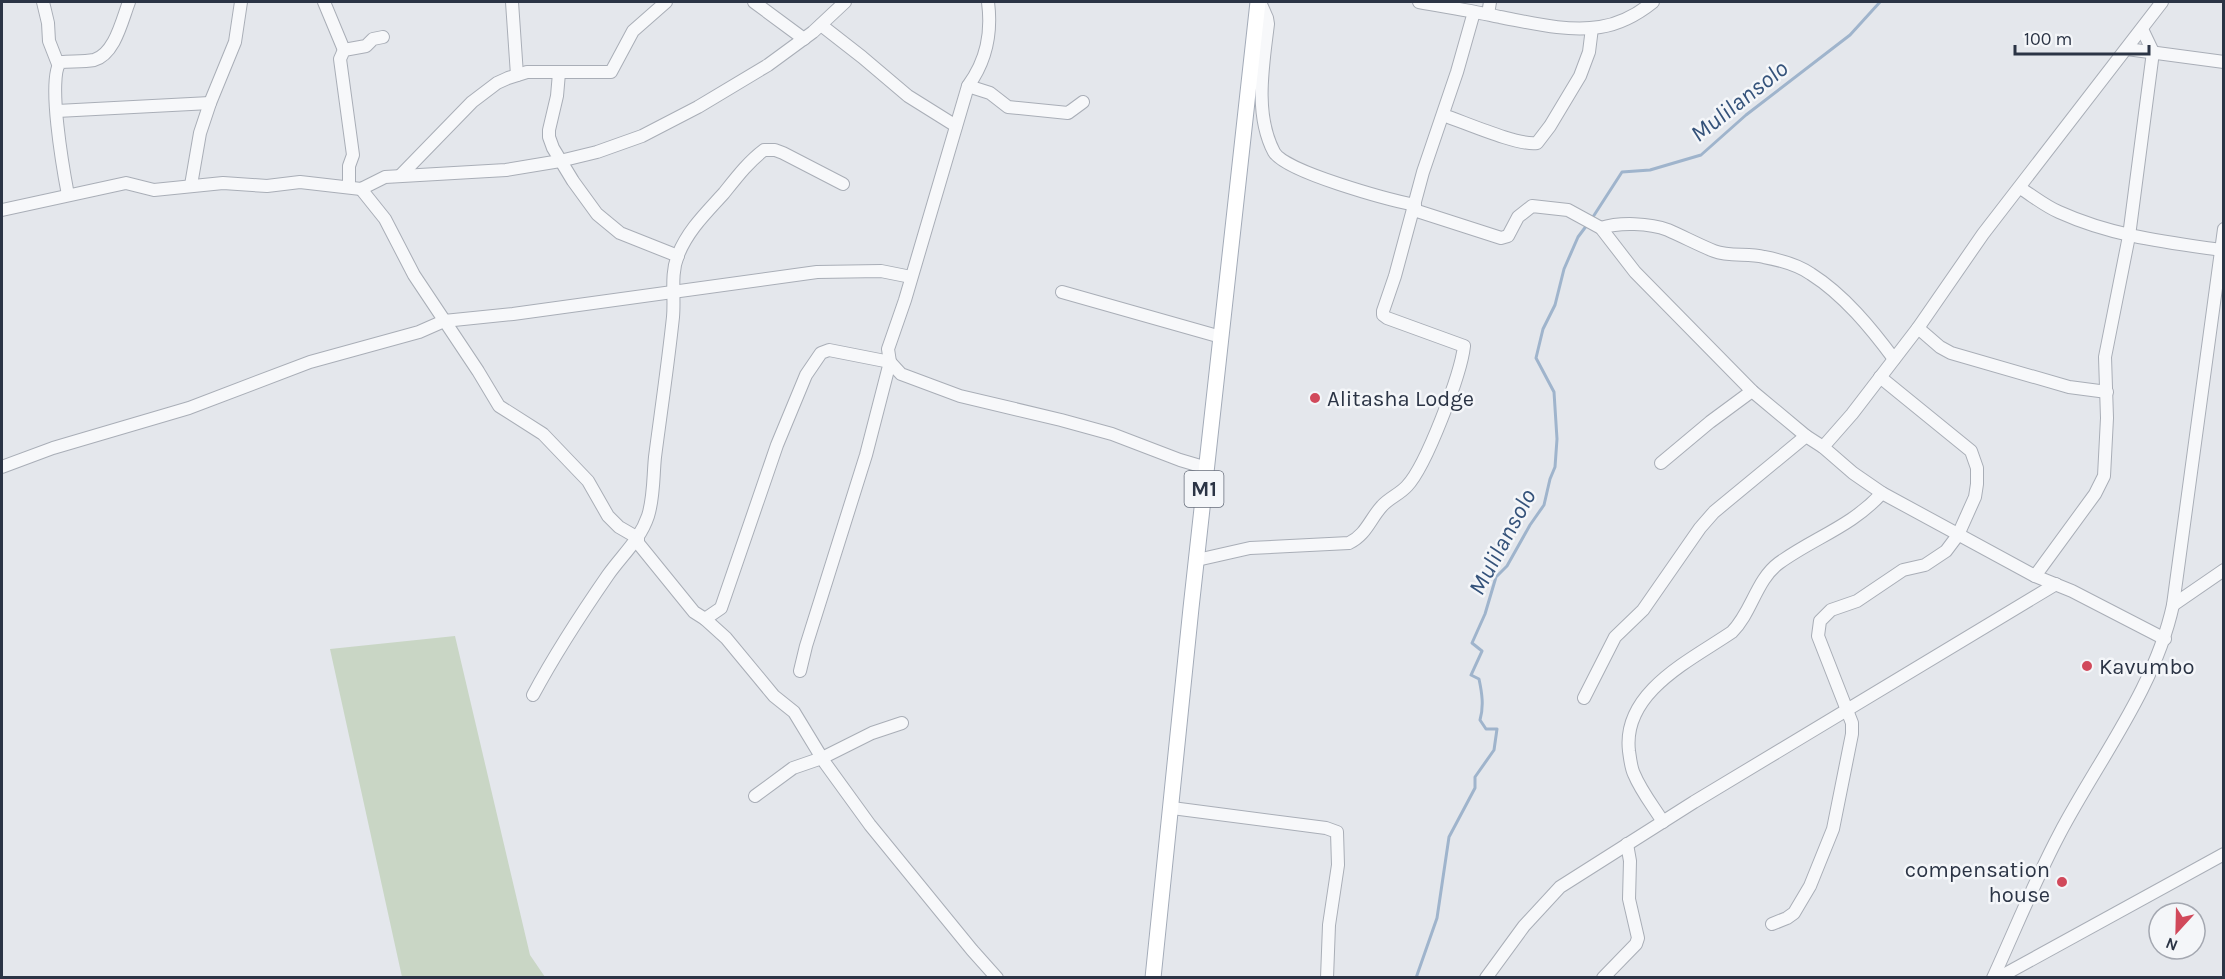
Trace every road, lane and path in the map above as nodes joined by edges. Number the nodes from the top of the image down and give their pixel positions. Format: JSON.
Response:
{"nodes":[{"id":1,"x":43,"y":2,"type":"edge"},
{"id":2,"x":129,"y":2,"type":"edge"},
{"id":3,"x":241,"y":2,"type":"edge"},
{"id":4,"x":324,"y":2,"type":"edge"},
{"id":5,"x":512,"y":2,"type":"edge"},
{"id":6,"x":666,"y":2,"type":"edge"},
{"id":7,"x":754,"y":2,"type":"edge"},
{"id":8,"x":845,"y":2,"type":"edge"},
{"id":9,"x":988,"y":2,"type":"edge"},
{"id":10,"x":1259,"y":2,"type":"edge"},
{"id":11,"x":1419,"y":2,"type":"edge"},
{"id":12,"x":1653,"y":2,"type":"edge"},
{"id":13,"x":2162,"y":2,"type":"edge"},
{"id":14,"x":1489,"y":8,"type":"edge"},
{"id":15,"x":1474,"y":12,"type":"junction"},
{"id":16,"x":821,"y":25,"type":"junction"},
{"id":17,"x":1592,"y":28,"type":"junction"},
{"id":18,"x":2142,"y":29,"type":"junction"},
{"id":19,"x":383,"y":36,"type":"dead end"},
{"id":20,"x":804,"y":39,"type":"junction"},
{"id":21,"x":2127,"y":49,"type":"junction"},
{"id":22,"x":345,"y":50,"type":"junction"},
{"id":23,"x":2153,"y":52,"type":"junction"},
{"id":24,"x":2223,"y":62,"type":"edge"},
{"id":25,"x":58,"y":64,"type":"junction"},
{"id":26,"x":559,"y":73,"type":"junction"},
{"id":27,"x":517,"y":75,"type":"junction"},
{"id":28,"x":968,"y":86,"type":"junction"},
{"id":29,"x":1083,"y":102,"type":"dead end"},
{"id":30,"x":210,"y":103,"type":"junction"},
{"id":31,"x":57,"y":111,"type":"junction"},
{"id":32,"x":1443,"y":115,"type":"junction"},
{"id":33,"x":956,"y":126,"type":"junction"},
{"id":34,"x":560,"y":161,"type":"junction"},
{"id":35,"x":400,"y":176,"type":"junction"},
{"id":36,"x":843,"y":184,"type":"dead end"},
{"id":37,"x":191,"y":185,"type":"junction"},
{"id":38,"x":355,"y":187,"type":"junction"},
{"id":39,"x":2020,"y":188,"type":"junction"},
{"id":40,"x":68,"y":195,"type":"junction"},
{"id":41,"x":1414,"y":207,"type":"junction"},
{"id":42,"x":2,"y":210,"type":"edge"},
{"id":43,"x":1595,"y":224,"type":"junction"},
{"id":44,"x":2223,"y":229,"type":"edge"},
{"id":45,"x":2129,"y":236,"type":"junction"},
{"id":46,"x":2221,"y":250,"type":"junction"},
{"id":47,"x":678,"y":256,"type":"junction"},
{"id":48,"x":911,"y":278,"type":"junction"},
{"id":49,"x":675,"y":291,"type":"junction"},
{"id":50,"x":1062,"y":292,"type":"dead end"},
{"id":51,"x":444,"y":321,"type":"junction"},
{"id":52,"x":1918,"y":328,"type":"junction"},
{"id":53,"x":2209,"y":328,"type":"junction"},
{"id":54,"x":2223,"y":330,"type":"edge"},
{"id":55,"x":1221,"y":337,"type":"junction"},
{"id":56,"x":1894,"y":358,"type":"junction"},
{"id":57,"x":890,"y":362,"type":"junction"},
{"id":58,"x":1880,"y":377,"type":"junction"},
{"id":59,"x":1752,"y":391,"type":"junction"},
{"id":60,"x":2107,"y":392,"type":"junction"},
{"id":61,"x":1806,"y":436,"type":"junction"},
{"id":62,"x":1823,"y":447,"type":"junction"},
{"id":63,"x":1661,"y":463,"type":"dead end"},
{"id":64,"x":2,"y":467,"type":"edge"},
{"id":65,"x":1207,"y":468,"type":"junction"},
{"id":66,"x":1882,"y":493,"type":"junction"},
{"id":67,"x":1958,"y":535,"type":"junction"},
{"id":68,"x":638,"y":538,"type":"junction"},
{"id":69,"x":1197,"y":560,"type":"junction"},
{"id":70,"x":2223,"y":570,"type":"edge"},
{"id":71,"x":2035,"y":576,"type":"junction"},
{"id":72,"x":2056,"y":584,"type":"junction"},
{"id":73,"x":2173,"y":605,"type":"junction"},
{"id":74,"x":705,"y":620,"type":"junction"},
{"id":75,"x":2165,"y":639,"type":"junction"},
{"id":76,"x":800,"y":671,"type":"dead end"},
{"id":77,"x":533,"y":695,"type":"dead end"},
{"id":78,"x":1584,"y":698,"type":"dead end"},
{"id":79,"x":1847,"y":710,"type":"junction"},
{"id":80,"x":902,"y":723,"type":"dead end"},
{"id":81,"x":822,"y":758,"type":"junction"},
{"id":82,"x":755,"y":796,"type":"dead end"},
{"id":83,"x":1172,"y":808,"type":"junction"},
{"id":84,"x":1663,"y":822,"type":"junction"},
{"id":85,"x":1627,"y":844,"type":"junction"},
{"id":86,"x":2223,"y":854,"type":"edge"},
{"id":87,"x":1772,"y":924,"type":"dead end"},
{"id":88,"x":997,"y":978,"type":"edge"},
{"id":89,"x":1153,"y":978,"type":"edge"},
{"id":90,"x":1327,"y":978,"type":"edge"},
{"id":91,"x":1486,"y":978,"type":"edge"},
{"id":92,"x":1603,"y":978,"type":"edge"},
{"id":93,"x":1993,"y":978,"type":"edge"},
{"id":94,"x":1998,"y":978,"type":"edge"}],
"edges":[{"from":1,"to":25,"type":"street"},
{"from":2,"to":25,"type":"street"},
{"from":3,"to":30,"type":"street"},
{"from":4,"to":22,"type":"street"},
{"from":5,"to":27,"type":"street"},
{"from":6,"to":26,"type":"street"},
{"from":7,"to":20,"type":"street"},
{"from":8,"to":16,"type":"street"},
{"from":9,"to":28,"type":"street"},
{"from":10,"to":41,"type":"street"},
{"from":10,"to":55,"type":"main road","number":"M1"},
{"from":11,"to":15,"type":"street"},
{"from":12,"to":17,"type":"street"},
{"from":13,"to":18,"type":"street"},
{"from":14,"to":15,"type":"street"},
{"from":14,"to":17,"type":"street"},
{"from":15,"to":32,"type":"street"},
{"from":16,"to":20,"type":"street"},
{"from":16,"to":33,"type":"street"},
{"from":17,"to":32,"type":"street"},
{"from":18,"to":21,"type":"street"},
{"from":18,"to":23,"type":"street"},
{"from":19,"to":22,"type":"street"},
{"from":20,"to":34,"type":"street"},
{"from":21,"to":23,"type":"street"},
{"from":21,"to":39,"type":"street"},
{"from":22,"to":38,"type":"street"},
{"from":23,"to":24,"type":"street"},
{"from":23,"to":45,"type":"street"},
{"from":25,"to":31,"type":"street"},
{"from":26,"to":27,"type":"street"},
{"from":26,"to":34,"type":"street"},
{"from":27,"to":35,"type":"street"},
{"from":28,"to":29,"type":"street"},
{"from":28,"to":33,"type":"street"},
{"from":30,"to":31,"type":"street"},
{"from":30,"to":37,"type":"street"},
{"from":31,"to":40,"type":"street"},
{"from":32,"to":41,"type":"street"},
{"from":33,"to":48,"type":"street"},
{"from":34,"to":35,"type":"street"},
{"from":34,"to":47,"type":"street"},
{"from":35,"to":38,"type":"street"},
{"from":36,"to":47,"type":"street"},
{"from":37,"to":38,"type":"street"},
{"from":37,"to":40,"type":"street"},
{"from":38,"to":51,"type":"street"},
{"from":39,"to":45,"type":"street"},
{"from":39,"to":52,"type":"street"},
{"from":40,"to":42,"type":"street"},
{"from":41,"to":43,"type":"street"},
{"from":41,"to":69,"type":"street"},
{"from":43,"to":56,"type":"street"},
{"from":43,"to":59,"type":"street"},
{"from":44,"to":46,"type":"street"},
{"from":45,"to":46,"type":"street"},
{"from":45,"to":60,"type":"street"},
{"from":46,"to":53,"type":"street"},
{"from":47,"to":49,"type":"street"},
{"from":48,"to":49,"type":"street"},
{"from":48,"to":57,"type":"street"},
{"from":49,"to":51,"type":"street"},
{"from":49,"to":68,"type":"street"},
{"from":50,"to":55,"type":"street"},
{"from":51,"to":64,"type":"street"},
{"from":51,"to":68,"type":"street"},
{"from":52,"to":56,"type":"street"},
{"from":52,"to":60,"type":"street"},
{"from":53,"to":54,"type":"street"},
{"from":53,"to":73,"type":"street"},
{"from":55,"to":65,"type":"main road","number":"M1"},
{"from":56,"to":58,"type":"street"},
{"from":57,"to":65,"type":"street"},
{"from":57,"to":74,"type":"street"},
{"from":57,"to":76,"type":"street"},
{"from":58,"to":62,"type":"street"},
{"from":58,"to":67,"type":"street"},
{"from":59,"to":61,"type":"street"},
{"from":59,"to":63,"type":"street"},
{"from":60,"to":71,"type":"street"},
{"from":61,"to":62,"type":"street"},
{"from":61,"to":78,"type":"street"},
{"from":62,"to":66,"type":"street"},
{"from":65,"to":69,"type":"main road","number":"M1"},
{"from":66,"to":67,"type":"street"},
{"from":66,"to":84,"type":"street"},
{"from":67,"to":71,"type":"street"},
{"from":67,"to":79,"type":"street"},
{"from":68,"to":74,"type":"street"},
{"from":68,"to":77,"type":"street"},
{"from":69,"to":83,"type":"main road","number":"M1"},
{"from":70,"to":73,"type":"street"},
{"from":71,"to":72,"type":"street"},
{"from":72,"to":75,"type":"street"},
{"from":72,"to":79,"type":"street"},
{"from":73,"to":75,"type":"street"},
{"from":74,"to":81,"type":"street"},
{"from":75,"to":93,"type":"street"},
{"from":79,"to":84,"type":"street"},
{"from":79,"to":87,"type":"street"},
{"from":80,"to":81,"type":"street"},
{"from":81,"to":82,"type":"street"},
{"from":81,"to":88,"type":"street"},
{"from":83,"to":89,"type":"main road","number":"M1"},
{"from":83,"to":90,"type":"street"},
{"from":84,"to":85,"type":"street"},
{"from":85,"to":91,"type":"street"},
{"from":85,"to":92,"type":"street"},
{"from":86,"to":94,"type":"street"}]}
